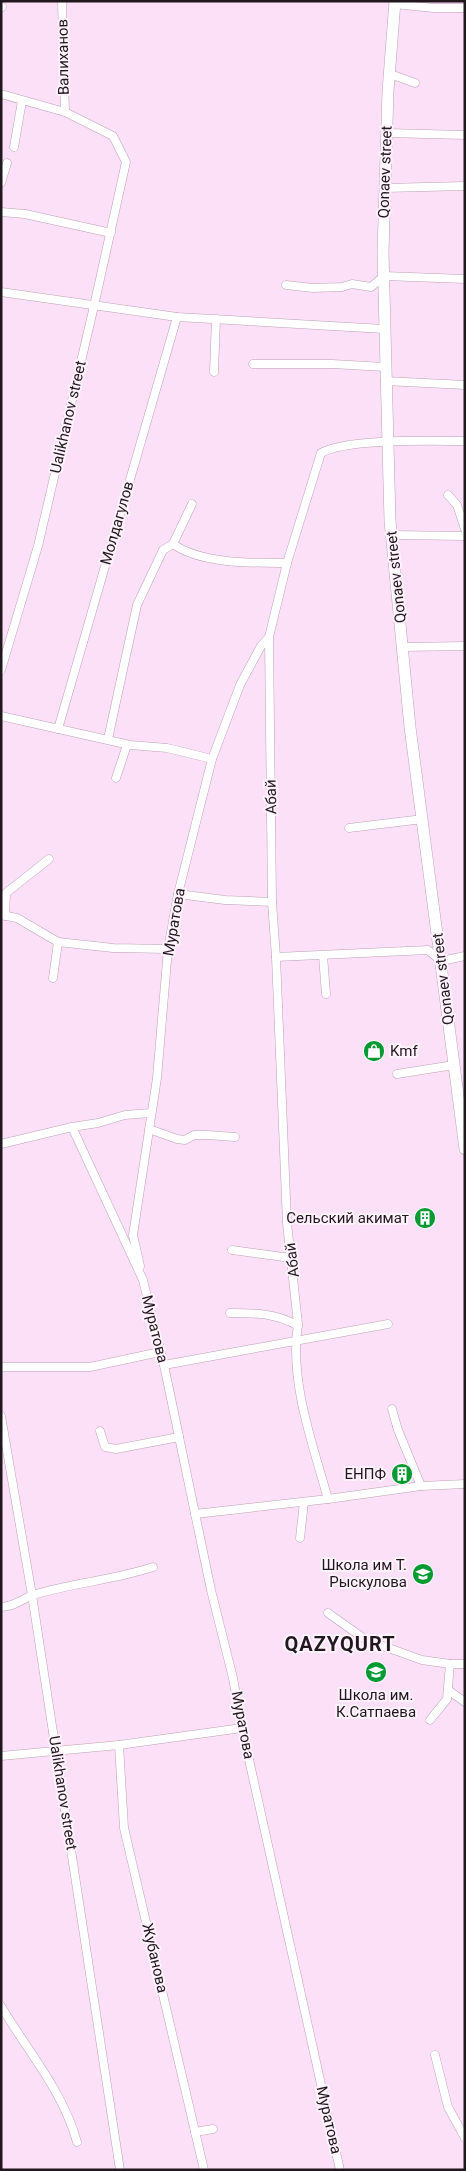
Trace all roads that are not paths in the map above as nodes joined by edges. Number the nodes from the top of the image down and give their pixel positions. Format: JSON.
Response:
{"nodes":[{"id":1,"x":62,"y":1,"type":"edge"},
{"id":2,"x":395,"y":3,"type":"edge"},
{"id":3,"x":465,"y":8,"type":"edge"},
{"id":4,"x":390,"y":74,"type":"junction"},
{"id":5,"x":415,"y":83,"type":"dead end"},
{"id":6,"x":1,"y":94,"type":"edge"},
{"id":7,"x":22,"y":101,"type":"junction"},
{"id":8,"x":65,"y":112,"type":"junction"},
{"id":9,"x":387,"y":133,"type":"junction"},
{"id":10,"x":465,"y":134,"type":"edge"},
{"id":11,"x":14,"y":147,"type":"dead end"},
{"id":12,"x":7,"y":163,"type":"dead end"},
{"id":13,"x":1,"y":183,"type":"edge"},
{"id":14,"x":465,"y":186,"type":"edge"},
{"id":15,"x":385,"y":188,"type":"junction"},
{"id":16,"x":1,"y":212,"type":"edge"},
{"id":17,"x":111,"y":233,"type":"junction"},
{"id":18,"x":384,"y":276,"type":"junction"},
{"id":19,"x":465,"y":279,"type":"edge"},
{"id":20,"x":286,"y":286,"type":"dead end"},
{"id":21,"x":1,"y":292,"type":"edge"},
{"id":22,"x":94,"y":306,"type":"junction"},
{"id":23,"x":177,"y":317,"type":"junction"},
{"id":24,"x":216,"y":319,"type":"junction"},
{"id":25,"x":384,"y":329,"type":"junction"},
{"id":26,"x":253,"y":364,"type":"dead end"},
{"id":27,"x":385,"y":367,"type":"junction"},
{"id":28,"x":214,"y":372,"type":"dead end"},
{"id":29,"x":385,"y":381,"type":"junction"},
{"id":30,"x":465,"y":385,"type":"edge"},
{"id":31,"x":465,"y":441,"type":"edge"},
{"id":32,"x":387,"y":442,"type":"junction"},
{"id":33,"x":448,"y":495,"type":"dead end"},
{"id":34,"x":192,"y":504,"type":"dead end"},
{"id":35,"x":465,"y":528,"type":"edge"},
{"id":36,"x":392,"y":535,"type":"junction"},
{"id":37,"x":465,"y":536,"type":"edge"},
{"id":38,"x":173,"y":544,"type":"junction"},
{"id":39,"x":287,"y":563,"type":"junction"},
{"id":40,"x":269,"y":637,"type":"junction"},
{"id":41,"x":465,"y":646,"type":"edge"},
{"id":42,"x":402,"y":647,"type":"junction"},
{"id":43,"x":1,"y":670,"type":"edge"},
{"id":44,"x":1,"y":716,"type":"edge"},
{"id":45,"x":58,"y":728,"type":"junction"},
{"id":46,"x":108,"y":740,"type":"junction"},
{"id":47,"x":127,"y":745,"type":"junction"},
{"id":48,"x":212,"y":759,"type":"junction"},
{"id":49,"x":116,"y":778,"type":"dead end"},
{"id":50,"x":422,"y":819,"type":"junction"},
{"id":51,"x":349,"y":828,"type":"dead end"},
{"id":52,"x":50,"y":860,"type":"dead end"},
{"id":53,"x":178,"y":894,"type":"junction"},
{"id":54,"x":272,"y":902,"type":"junction"},
{"id":55,"x":3,"y":915,"type":"edge"},
{"id":56,"x":58,"y":942,"type":"junction"},
{"id":57,"x":168,"y":949,"type":"junction"},
{"id":58,"x":323,"y":956,"type":"junction"},
{"id":59,"x":465,"y":956,"type":"edge"},
{"id":60,"x":276,"y":957,"type":"junction"},
{"id":61,"x":441,"y":961,"type":"junction"},
{"id":62,"x":53,"y":978,"type":"dead end"},
{"id":63,"x":326,"y":994,"type":"dead end"},
{"id":64,"x":454,"y":1065,"type":"junction"},
{"id":65,"x":397,"y":1074,"type":"dead end"},
{"id":66,"x":152,"y":1113,"type":"junction"},
{"id":67,"x":463,"y":1124,"type":"edge"},
{"id":68,"x":72,"y":1127,"type":"junction"},
{"id":69,"x":149,"y":1129,"type":"junction"},
{"id":70,"x":234,"y":1137,"type":"dead end"},
{"id":71,"x":1,"y":1144,"type":"edge"},
{"id":72,"x":465,"y":1149,"type":"edge"},
{"id":73,"x":232,"y":1250,"type":"dead end"},
{"id":74,"x":292,"y":1258,"type":"junction"},
{"id":75,"x":143,"y":1280,"type":"junction"},
{"id":76,"x":230,"y":1313,"type":"dead end"},
{"id":77,"x":388,"y":1324,"type":"dead end"},
{"id":78,"x":298,"y":1326,"type":"junction"},
{"id":79,"x":296,"y":1340,"type":"junction"},
{"id":80,"x":160,"y":1352,"type":"junction"},
{"id":81,"x":164,"y":1365,"type":"junction"},
{"id":82,"x":1,"y":1367,"type":"edge"},
{"id":83,"x":392,"y":1409,"type":"dead end"},
{"id":84,"x":1,"y":1416,"type":"edge"},
{"id":85,"x":100,"y":1431,"type":"dead end"},
{"id":86,"x":179,"y":1437,"type":"junction"},
{"id":87,"x":465,"y":1484,"type":"edge"},
{"id":88,"x":421,"y":1486,"type":"junction"},
{"id":89,"x":328,"y":1499,"type":"junction"},
{"id":90,"x":304,"y":1502,"type":"junction"},
{"id":91,"x":195,"y":1514,"type":"junction"},
{"id":92,"x":300,"y":1538,"type":"dead end"},
{"id":93,"x":153,"y":1567,"type":"dead end"},
{"id":94,"x":32,"y":1596,"type":"junction"},
{"id":95,"x":1,"y":1607,"type":"edge"},
{"id":96,"x":328,"y":1613,"type":"dead end"},
{"id":97,"x":450,"y":1664,"type":"junction"},
{"id":98,"x":465,"y":1664,"type":"edge"},
{"id":99,"x":448,"y":1690,"type":"junction"},
{"id":100,"x":465,"y":1702,"type":"edge"},
{"id":101,"x":430,"y":1720,"type":"dead end"},
{"id":102,"x":242,"y":1728,"type":"junction"},
{"id":103,"x":119,"y":1745,"type":"junction"},
{"id":104,"x":56,"y":1750,"type":"junction"},
{"id":105,"x":1,"y":1756,"type":"edge"},
{"id":106,"x":1,"y":2006,"type":"edge"},
{"id":107,"x":435,"y":2055,"type":"dead end"},
{"id":108,"x":213,"y":2129,"type":"dead end"},
{"id":109,"x":195,"y":2132,"type":"junction"},
{"id":110,"x":465,"y":2138,"type":"edge"},
{"id":111,"x":77,"y":2142,"type":"dead end"},
{"id":112,"x":120,"y":2170,"type":"edge"},
{"id":113,"x":204,"y":2170,"type":"edge"},
{"id":114,"x":340,"y":2170,"type":"edge"}],
"edges":[{"from":1,"to":8,"type":"street","name":"Валиханов"},
{"from":2,"to":3,"type":"street"},
{"from":2,"to":4,"type":"main road","name":"Qonaev street"},
{"from":4,"to":5,"type":"street"},
{"from":4,"to":9,"type":"main road","name":"Qonaev street"},
{"from":6,"to":7,"type":"street"},
{"from":7,"to":8,"type":"street"},
{"from":7,"to":11,"type":"street"},
{"from":8,"to":17,"type":"street","name":"Ualikhanov street"},
{"from":9,"to":10,"type":"street"},
{"from":9,"to":15,"type":"main road","name":"Qonaev street"},
{"from":12,"to":13,"type":"street"},
{"from":14,"to":15,"type":"street"},
{"from":15,"to":18,"type":"main road","name":"Qonaev street"},
{"from":16,"to":17,"type":"street"},
{"from":17,"to":22,"type":"street","name":"Ualikhanov street"},
{"from":18,"to":19,"type":"street"},
{"from":18,"to":20,"type":"street"},
{"from":18,"to":25,"type":"main road","name":"Qonaev street"},
{"from":21,"to":22,"type":"street"},
{"from":22,"to":23,"type":"street"},
{"from":22,"to":43,"type":"street","name":"Ualikhanov street"},
{"from":23,"to":24,"type":"street"},
{"from":23,"to":45,"type":"street","name":"Молдагулов"},
{"from":24,"to":25,"type":"street"},
{"from":24,"to":28,"type":"street"},
{"from":25,"to":27,"type":"main road","name":"Qonaev street"},
{"from":26,"to":27,"type":"street"},
{"from":27,"to":29,"type":"main road","name":"Qonaev street"},
{"from":29,"to":30,"type":"street"},
{"from":29,"to":32,"type":"main road","name":"Qonaev street"},
{"from":31,"to":32,"type":"street"},
{"from":32,"to":36,"type":"main road","name":"Qonaev street"},
{"from":32,"to":39,"type":"street"},
{"from":33,"to":35,"type":"street"},
{"from":34,"to":38,"type":"street"},
{"from":36,"to":37,"type":"street"},
{"from":36,"to":42,"type":"main road","name":"Qonaev street"},
{"from":38,"to":39,"type":"street"},
{"from":38,"to":46,"type":"street"},
{"from":39,"to":40,"type":"street"},
{"from":40,"to":48,"type":"street","name":"Муратова"},
{"from":40,"to":54,"type":"street","name":"Абай"},
{"from":41,"to":42,"type":"street"},
{"from":42,"to":50,"type":"main road","name":"Qonaev street"},
{"from":44,"to":45,"type":"street"},
{"from":45,"to":46,"type":"street"},
{"from":46,"to":47,"type":"street"},
{"from":47,"to":48,"type":"street"},
{"from":47,"to":49,"type":"street"},
{"from":48,"to":53,"type":"street","name":"Муратова"},
{"from":50,"to":51,"type":"street"},
{"from":50,"to":61,"type":"main road","name":"Qonaev street"},
{"from":52,"to":55,"type":"street"},
{"from":53,"to":54,"type":"street"},
{"from":53,"to":57,"type":"street","name":"Муратова"},
{"from":54,"to":60,"type":"street","name":"Абай"},
{"from":55,"to":56,"type":"street"},
{"from":56,"to":57,"type":"street"},
{"from":56,"to":62,"type":"street"},
{"from":57,"to":66,"type":"street","name":"Муратова"},
{"from":58,"to":60,"type":"street"},
{"from":58,"to":61,"type":"street"},
{"from":58,"to":63,"type":"street"},
{"from":59,"to":61,"type":"street"},
{"from":60,"to":74,"type":"street","name":"Абай"},
{"from":61,"to":64,"type":"main road","name":"Qonaev street"},
{"from":64,"to":65,"type":"street"},
{"from":64,"to":67,"type":"main road","name":"Qonaev street"},
{"from":66,"to":68,"type":"street"},
{"from":66,"to":69,"type":"street","name":"Муратова"},
{"from":67,"to":72,"type":"main road","name":"Qonaev street"},
{"from":68,"to":71,"type":"street"},
{"from":68,"to":75,"type":"street","name":"Муратова"},
{"from":69,"to":70,"type":"street"},
{"from":69,"to":75,"type":"street","name":"Муратова"},
{"from":73,"to":74,"type":"street"},
{"from":74,"to":78,"type":"street","name":"Абай"},
{"from":75,"to":80,"type":"street","name":"Муратова"},
{"from":76,"to":78,"type":"street"},
{"from":77,"to":79,"type":"street"},
{"from":78,"to":79,"type":"street","name":"Абай"},
{"from":79,"to":81,"type":"street"},
{"from":79,"to":89,"type":"street","name":"Абай"},
{"from":80,"to":81,"type":"street","name":"Муратова"},
{"from":80,"to":82,"type":"street"},
{"from":81,"to":86,"type":"street","name":"Муратова"},
{"from":83,"to":88,"type":"street"},
{"from":84,"to":94,"type":"street","name":"Ualikhanov street"},
{"from":85,"to":86,"type":"street"},
{"from":86,"to":91,"type":"street","name":"Муратова"},
{"from":87,"to":88,"type":"street"},
{"from":88,"to":89,"type":"street"},
{"from":89,"to":90,"type":"street"},
{"from":90,"to":91,"type":"street"},
{"from":90,"to":92,"type":"street"},
{"from":91,"to":102,"type":"street","name":"Муратова"},
{"from":93,"to":94,"type":"street"},
{"from":94,"to":95,"type":"street"},
{"from":94,"to":104,"type":"street","name":"Ualikhanov street"},
{"from":96,"to":97,"type":"street"},
{"from":97,"to":98,"type":"street"},
{"from":97,"to":99,"type":"street"},
{"from":99,"to":100,"type":"street"},
{"from":99,"to":101,"type":"street"},
{"from":102,"to":103,"type":"street"},
{"from":102,"to":114,"type":"street","name":"Муратова"},
{"from":103,"to":104,"type":"street"},
{"from":103,"to":109,"type":"street","name":"Жубанова"},
{"from":104,"to":105,"type":"street"},
{"from":104,"to":112,"type":"street","name":"Ualikhanov street"},
{"from":106,"to":111,"type":"street"},
{"from":107,"to":110,"type":"street"},
{"from":108,"to":109,"type":"street"},
{"from":109,"to":113,"type":"street","name":"Жубанова"}]}
